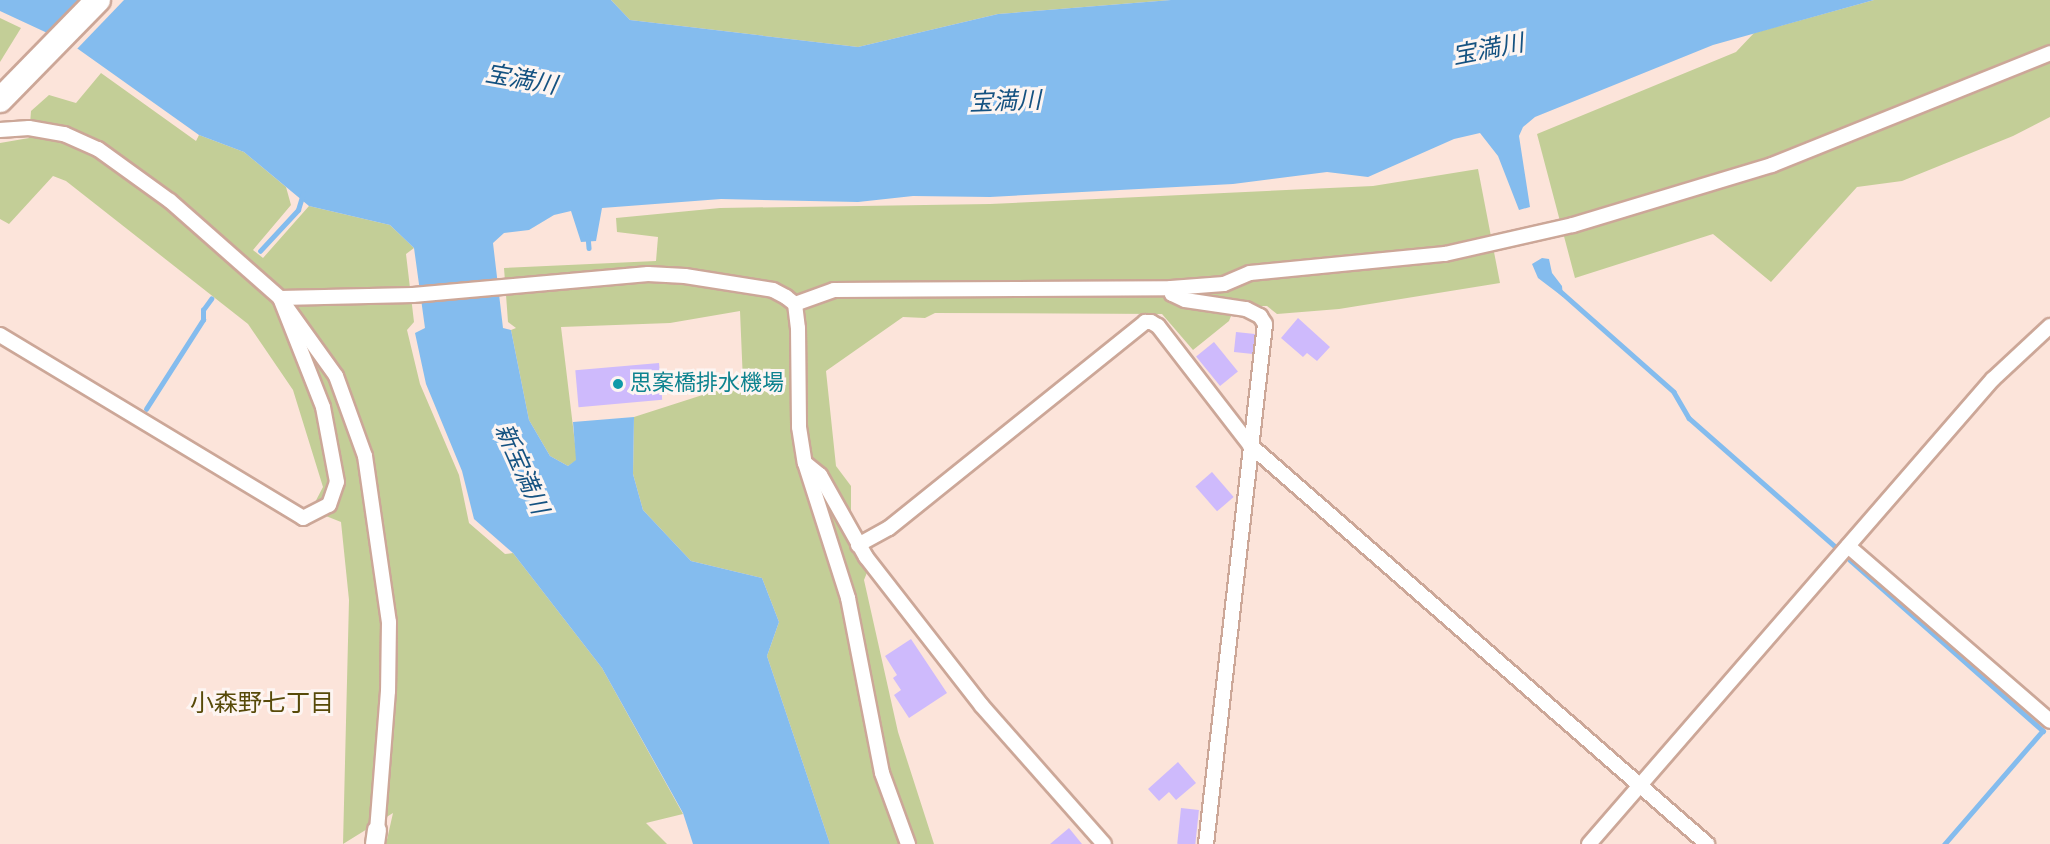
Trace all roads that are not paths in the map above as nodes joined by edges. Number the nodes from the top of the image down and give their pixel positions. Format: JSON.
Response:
{"nodes":[{"id":1,"x":98,"y":0,"type":"edge"},
{"id":2,"x":2050,"y":53,"type":"edge"},
{"id":3,"x":7,"y":93,"type":"edge"},
{"id":4,"x":0,"y":130,"type":"edge"},
{"id":5,"x":1171,"y":288,"type":"junction"},
{"id":6,"x":280,"y":298,"type":"junction"},
{"id":7,"x":795,"y":304,"type":"junction"},
{"id":8,"x":2050,"y":326,"type":"edge"},
{"id":9,"x":0,"y":335,"type":"edge"},
{"id":10,"x":1250,"y":445,"type":"junction"},
{"id":11,"x":805,"y":463,"type":"junction"},
{"id":12,"x":858,"y":545,"type":"junction"},
{"id":13,"x":1848,"y":546,"type":"junction"},
{"id":14,"x":2050,"y":721,"type":"edge"},
{"id":15,"x":1640,"y":786,"type":"junction"},
{"id":16,"x":376,"y":837,"type":"edge"},
{"id":17,"x":908,"y":844,"type":"edge"},
{"id":18,"x":1104,"y":844,"type":"edge"},
{"id":19,"x":1206,"y":844,"type":"edge"},
{"id":20,"x":1589,"y":844,"type":"edge"},
{"id":21,"x":1707,"y":844,"type":"edge"}],
"edges":[{"from":1,"to":3,"type":"highway"},
{"from":2,"to":5,"type":"street"},
{"from":4,"to":6,"type":"street"},
{"from":5,"to":7,"type":"street"},
{"from":5,"to":10,"type":"street"},
{"from":6,"to":7,"type":"street"},
{"from":6,"to":9,"type":"street"},
{"from":6,"to":16,"type":"street"},
{"from":7,"to":11,"type":"street"},
{"from":8,"to":13,"type":"street"},
{"from":10,"to":12,"type":"street"},
{"from":10,"to":15,"type":"street"},
{"from":10,"to":19,"type":"street"},
{"from":11,"to":12,"type":"street"},
{"from":11,"to":17,"type":"street"},
{"from":12,"to":18,"type":"street"},
{"from":13,"to":14,"type":"street"},
{"from":13,"to":15,"type":"street"},
{"from":15,"to":20,"type":"street"},
{"from":15,"to":21,"type":"street"}]}
